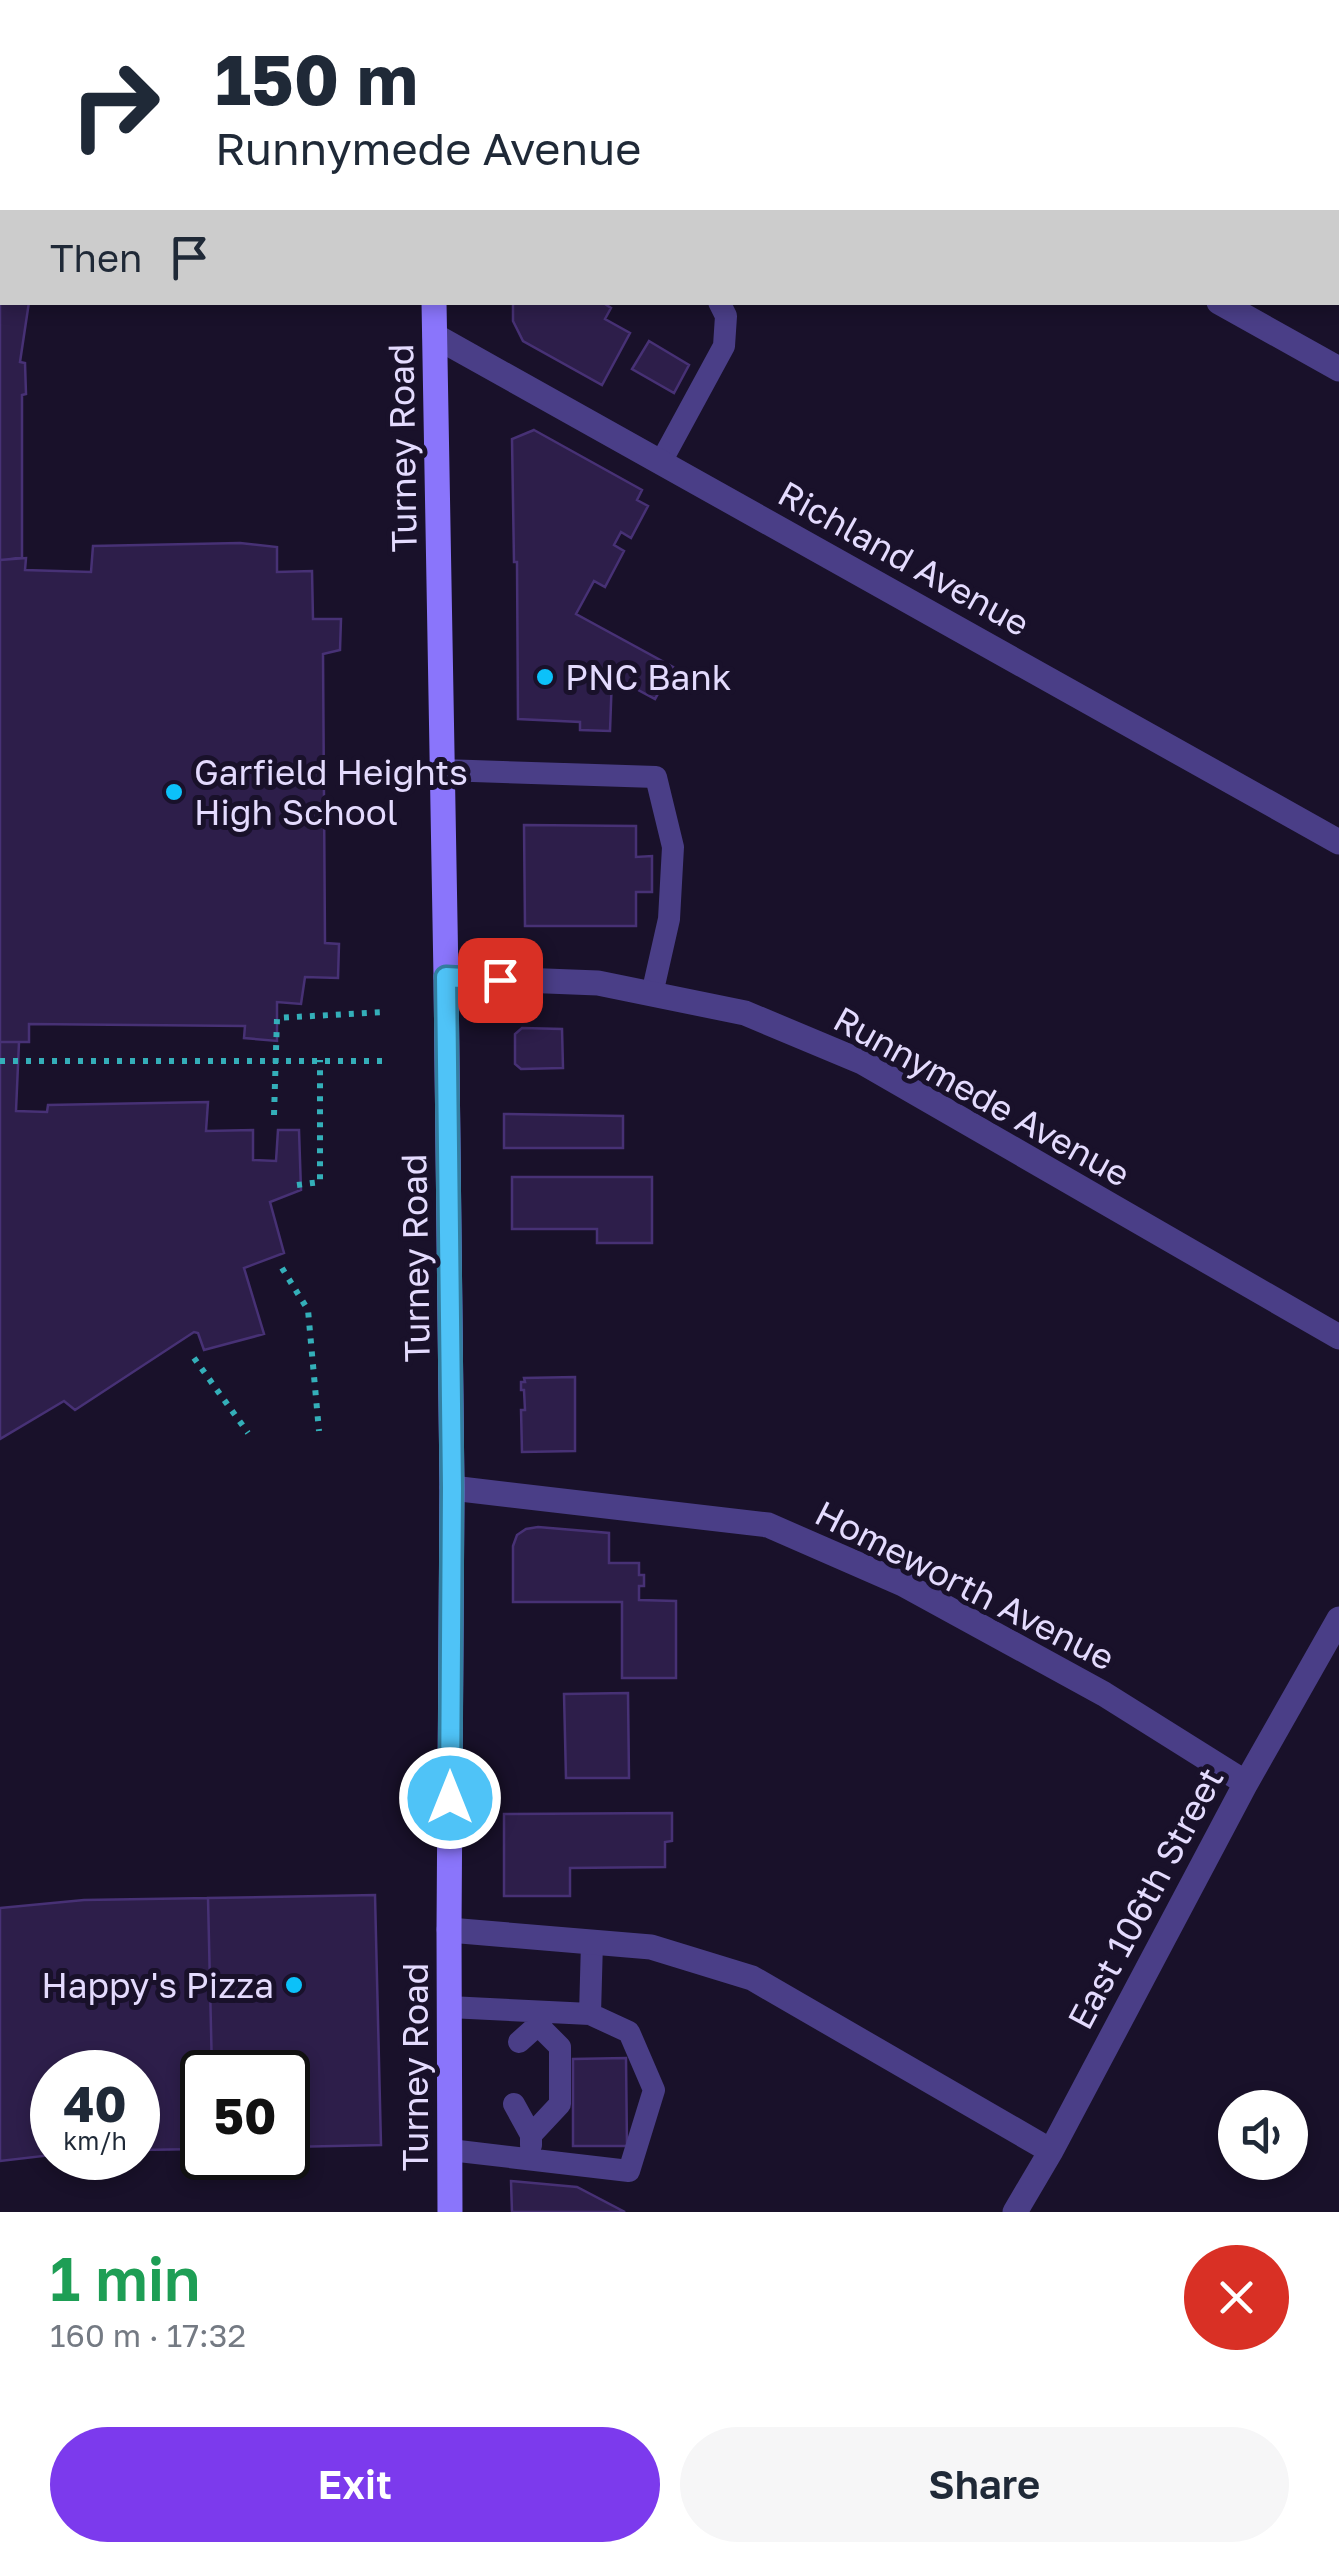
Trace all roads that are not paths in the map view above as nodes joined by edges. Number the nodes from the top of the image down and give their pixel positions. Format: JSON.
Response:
{"nodes":[{"id":1,"x":434,"y":305,"type":"edge"},
{"id":2,"x":720,"y":305,"type":"edge"},
{"id":3,"x":1224,"y":305,"type":"edge"},
{"id":4,"x":435,"y":336,"type":"junction"},
{"id":5,"x":1339,"y":370,"type":"edge"},
{"id":6,"x":661,"y":462,"type":"junction"},
{"id":7,"x":443,"y":770,"type":"junction"},
{"id":8,"x":1339,"y":842,"type":"edge"},
{"id":9,"x":446,"y":977,"type":"junction"},
{"id":10,"x":652,"y":994,"type":"junction"},
{"id":11,"x":1339,"y":1337,"type":"edge"},
{"id":12,"x":452,"y":1488,"type":"junction"},
{"id":13,"x":1339,"y":1619,"type":"edge"},
{"id":14,"x":1246,"y":1783,"type":"junction"},
{"id":15,"x":449,"y":1930,"type":"junction"},
{"id":16,"x":592,"y":1942,"type":"junction"},
{"id":17,"x":450,"y":2007,"type":"junction"},
{"id":18,"x":590,"y":2014,"type":"junction"},
{"id":19,"x":538,"y":2018,"type":"junction"},
{"id":20,"x":518,"y":2042,"type":"dead end"},
{"id":21,"x":514,"y":2104,"type":"dead end"},
{"id":22,"x":531,"y":2147,"type":"junction"},
{"id":23,"x":450,"y":2150,"type":"junction"},
{"id":24,"x":1051,"y":2151,"type":"junction"},
{"id":25,"x":450,"y":2212,"type":"edge"},
{"id":26,"x":1016,"y":2212,"type":"edge"}],
"edges":[{"from":1,"to":4,"type":"main road","name":"Turney Road"},
{"from":2,"to":6,"type":"lane"},
{"from":3,"to":5,"type":"street"},
{"from":4,"to":6,"type":"street","name":"Richland Avenue"},
{"from":4,"to":7,"type":"main road","name":"Turney Road"},
{"from":6,"to":8,"type":"street","name":"Richland Avenue"},
{"from":7,"to":9,"type":"main road","name":"Turney Road"},
{"from":7,"to":10,"type":"lane"},
{"from":9,"to":10,"type":"street","name":"Runnymede Avenue"},
{"from":9,"to":12,"type":"main road","name":"Turney Road"},
{"from":10,"to":11,"type":"street","name":"Runnymede Avenue"},
{"from":12,"to":14,"type":"street","name":"Homeworth Avenue"},
{"from":12,"to":15,"type":"main road","name":"Turney Road"},
{"from":13,"to":14,"type":"street","name":"East 106th Street"},
{"from":14,"to":24,"type":"street","name":"East 106th Street"},
{"from":15,"to":16,"type":"street"},
{"from":15,"to":17,"type":"main road","name":"Turney Road"},
{"from":16,"to":18,"type":"lane"},
{"from":16,"to":24,"type":"street"},
{"from":17,"to":19,"type":"lane"},
{"from":17,"to":23,"type":"main road","name":"Turney Road"},
{"from":18,"to":19,"type":"lane"},
{"from":18,"to":22,"type":"lane"},
{"from":19,"to":20,"type":"lane"},
{"from":19,"to":22,"type":"lane"},
{"from":21,"to":22,"type":"lane"},
{"from":22,"to":23,"type":"lane"},
{"from":23,"to":25,"type":"main road","name":"Turney Road"},
{"from":24,"to":26,"type":"street","name":"East 106th Street"}]}
